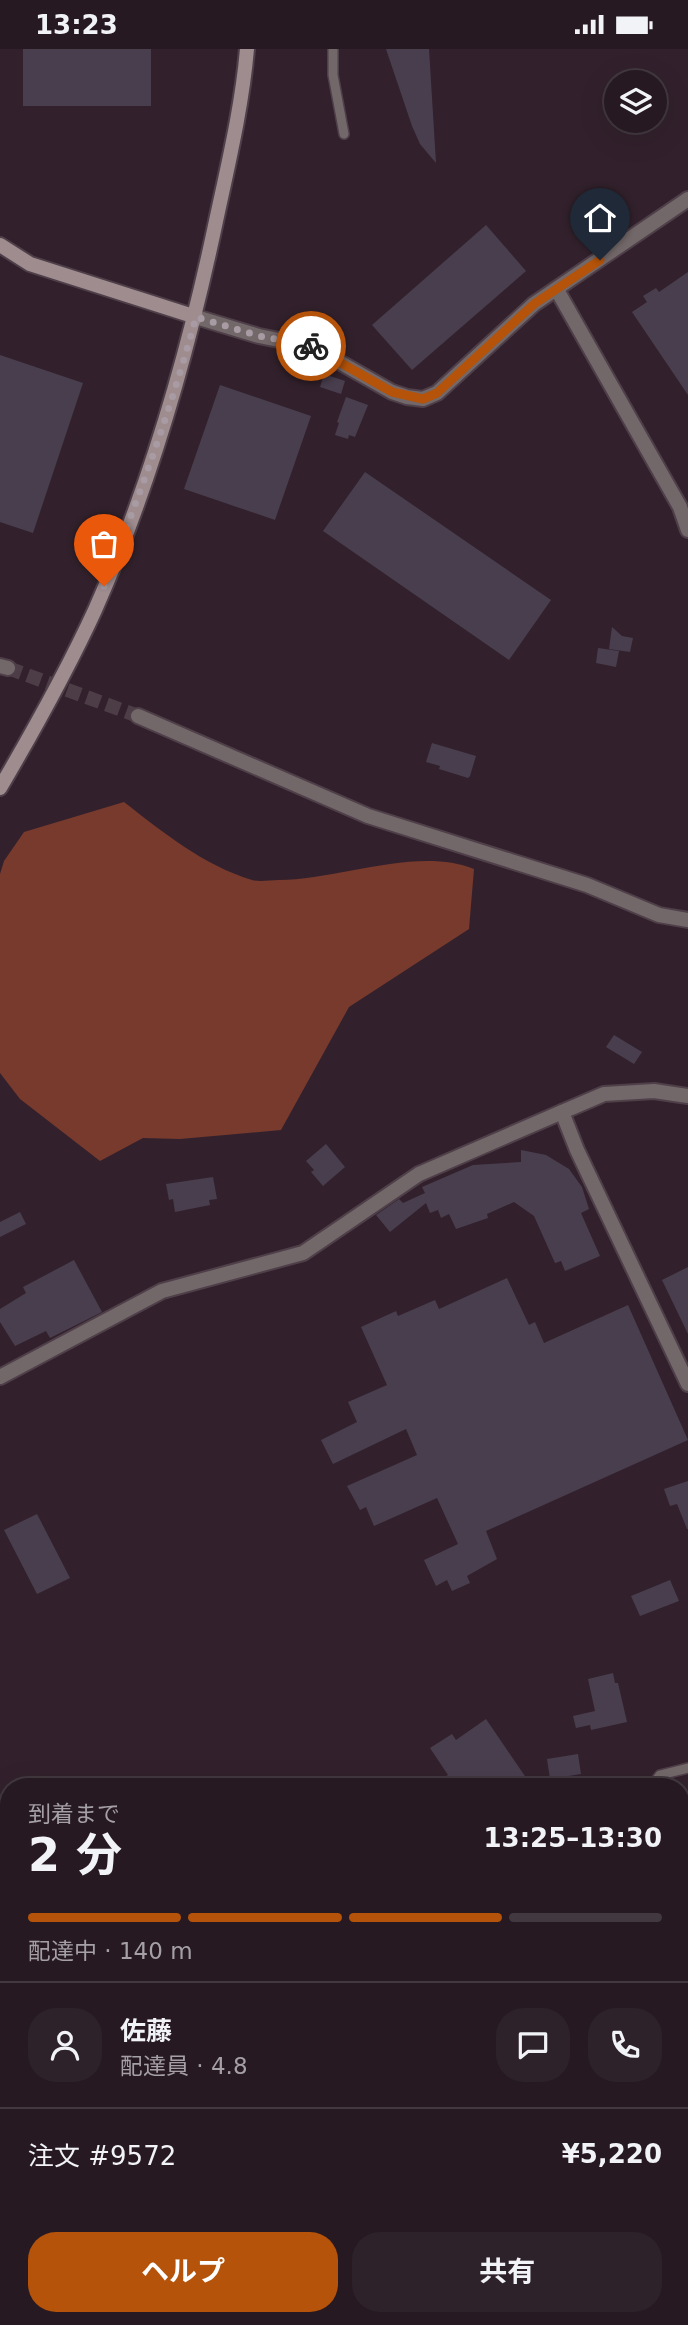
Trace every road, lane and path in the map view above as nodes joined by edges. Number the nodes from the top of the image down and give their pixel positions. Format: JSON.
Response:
{"nodes":[{"id":1,"x":247,"y":49,"type":"edge"},
{"id":2,"x":332,"y":49,"type":"edge"},
{"id":3,"x":344,"y":134,"type":"dead end"},
{"id":4,"x":688,"y":199,"type":"edge"},
{"id":5,"x":0,"y":245,"type":"edge"},
{"id":6,"x":556,"y":290,"type":"junction"},
{"id":7,"x":196,"y":317,"type":"junction"},
{"id":8,"x":688,"y":530,"type":"edge"},
{"id":9,"x":138,"y":716,"type":"tunnel mouth"},
{"id":10,"x":0,"y":788,"type":"edge"},
{"id":11,"x":688,"y":920,"type":"edge"},
{"id":12,"x":688,"y":1097,"type":"edge"},
{"id":13,"x":562,"y":1112,"type":"junction"},
{"id":14,"x":0,"y":1377,"type":"edge"},
{"id":15,"x":688,"y":1384,"type":"edge"},
{"id":16,"x":688,"y":1768,"type":"edge"},
{"id":17,"x":658,"y":1778,"type":"edge"}],
"edges":[{"from":1,"to":7,"type":"street"},
{"from":2,"to":3,"type":"lane"},
{"from":4,"to":6,"type":"street"},
{"from":5,"to":7,"type":"street"},
{"from":6,"to":7,"type":"street"},
{"from":6,"to":8,"type":"street"},
{"from":7,"to":10,"type":"street"},
{"from":9,"to":11,"type":"street"},
{"from":12,"to":13,"type":"street"},
{"from":13,"to":14,"type":"street"},
{"from":13,"to":15,"type":"street"},
{"from":16,"to":17,"type":"lane"}]}
